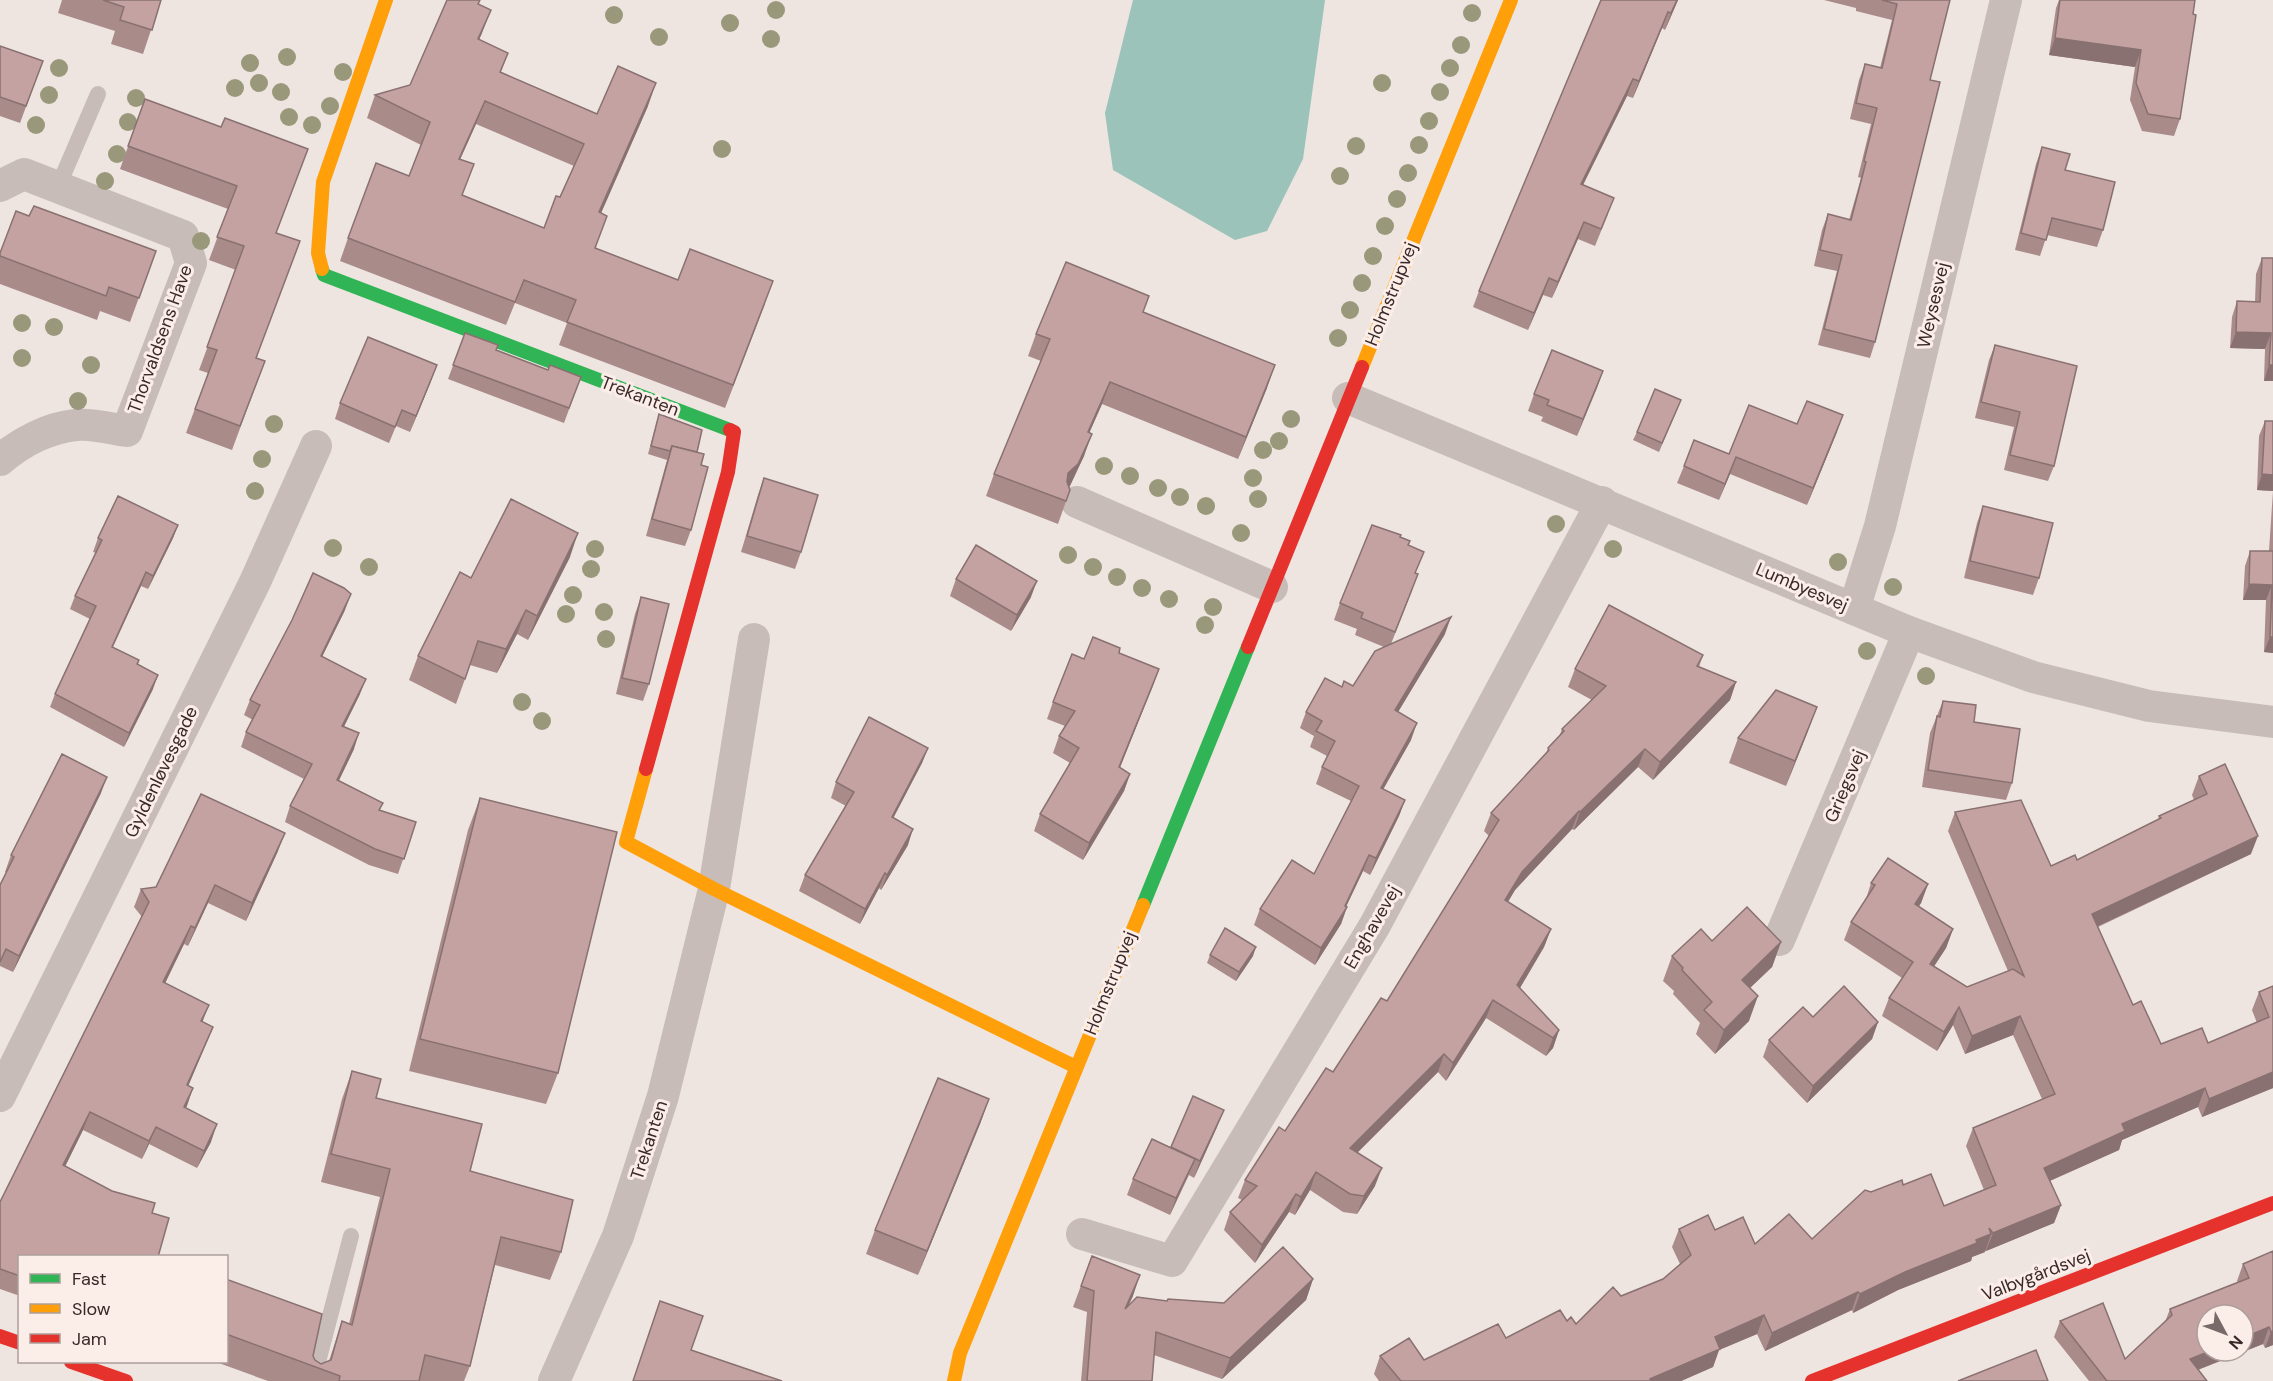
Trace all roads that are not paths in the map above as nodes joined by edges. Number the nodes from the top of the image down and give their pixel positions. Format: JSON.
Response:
{"nodes":[{"id":1,"x":386,"y":0,"type":"edge"},
{"id":2,"x":1511,"y":0,"type":"edge"},
{"id":3,"x":2006,"y":0,"type":"edge"},
{"id":4,"x":98,"y":94,"type":"dead end"},
{"id":5,"x":0,"y":186,"type":"edge"},
{"id":6,"x":58,"y":187,"type":"junction"},
{"id":7,"x":1348,"y":398,"type":"junction"},
{"id":8,"x":316,"y":446,"type":"dead end"},
{"id":9,"x":0,"y":460,"type":"edge"},
{"id":10,"x":1077,"y":502,"type":"dead end"},
{"id":11,"x":1602,"y":502,"type":"junction"},
{"id":12,"x":1272,"y":587,"type":"junction"},
{"id":13,"x":1854,"y":609,"type":"junction"},
{"id":14,"x":1910,"y":632,"type":"junction"},
{"id":15,"x":754,"y":639,"type":"dead end"},
{"id":16,"x":2273,"y":722,"type":"edge"},
{"id":17,"x":714,"y":889,"type":"junction"},
{"id":18,"x":1779,"y":940,"type":"edge"},
{"id":19,"x":1077,"y":1067,"type":"junction"},
{"id":20,"x":0,"y":1096,"type":"edge"},
{"id":21,"x":2273,"y":1203,"type":"edge"},
{"id":22,"x":1082,"y":1234,"type":"dead end"},
{"id":23,"x":351,"y":1236,"type":"dead end"},
{"id":24,"x":0,"y":1336,"type":"edge"},
{"id":25,"x":18,"y":1342,"type":"edge"},
{"id":26,"x":74,"y":1363,"type":"edge"},
{"id":27,"x":126,"y":1381,"type":"edge"},
{"id":28,"x":314,"y":1381,"type":"edge"},
{"id":29,"x":554,"y":1381,"type":"edge"},
{"id":30,"x":954,"y":1381,"type":"edge"},
{"id":31,"x":1812,"y":1381,"type":"edge"}],
"edges":[{"from":1,"to":17,"type":"street","name":"Trekanten"},
{"from":2,"to":7,"type":"street","name":"Holmstrupvej"},
{"from":3,"to":13,"type":"street","name":"Weysesvej"},
{"from":4,"to":6,"type":"lane"},
{"from":5,"to":6,"type":"street","name":"Thorvaldsens Have"},
{"from":6,"to":9,"type":"street","name":"Thorvaldsens Have"},
{"from":7,"to":11,"type":"street","name":"Lumbyesvej"},
{"from":7,"to":12,"type":"street","name":"Holmstrupvej"},
{"from":8,"to":20,"type":"street","name":"Gyldenløvesgade"},
{"from":10,"to":12,"type":"street"},
{"from":11,"to":13,"type":"street","name":"Lumbyesvej"},
{"from":11,"to":22,"type":"street","name":"Enghavevej"},
{"from":12,"to":19,"type":"street","name":"Holmstrupvej"},
{"from":13,"to":14,"type":"street","name":"Lumbyesvej"},
{"from":14,"to":16,"type":"street","name":"Lumbyesvej"},
{"from":14,"to":18,"type":"street","name":"Griegsvej"},
{"from":15,"to":17,"type":"street","name":"Trekanten"},
{"from":17,"to":19,"type":"street","name":"Trekanten"},
{"from":17,"to":29,"type":"street","name":"Trekanten"},
{"from":19,"to":30,"type":"street","name":"Holmstrupvej"},
{"from":21,"to":31,"type":"street","name":"Valbygårdsvej"},
{"from":23,"to":28,"type":"lane"},
{"from":24,"to":25,"type":"street"},
{"from":26,"to":27,"type":"street"}]}
